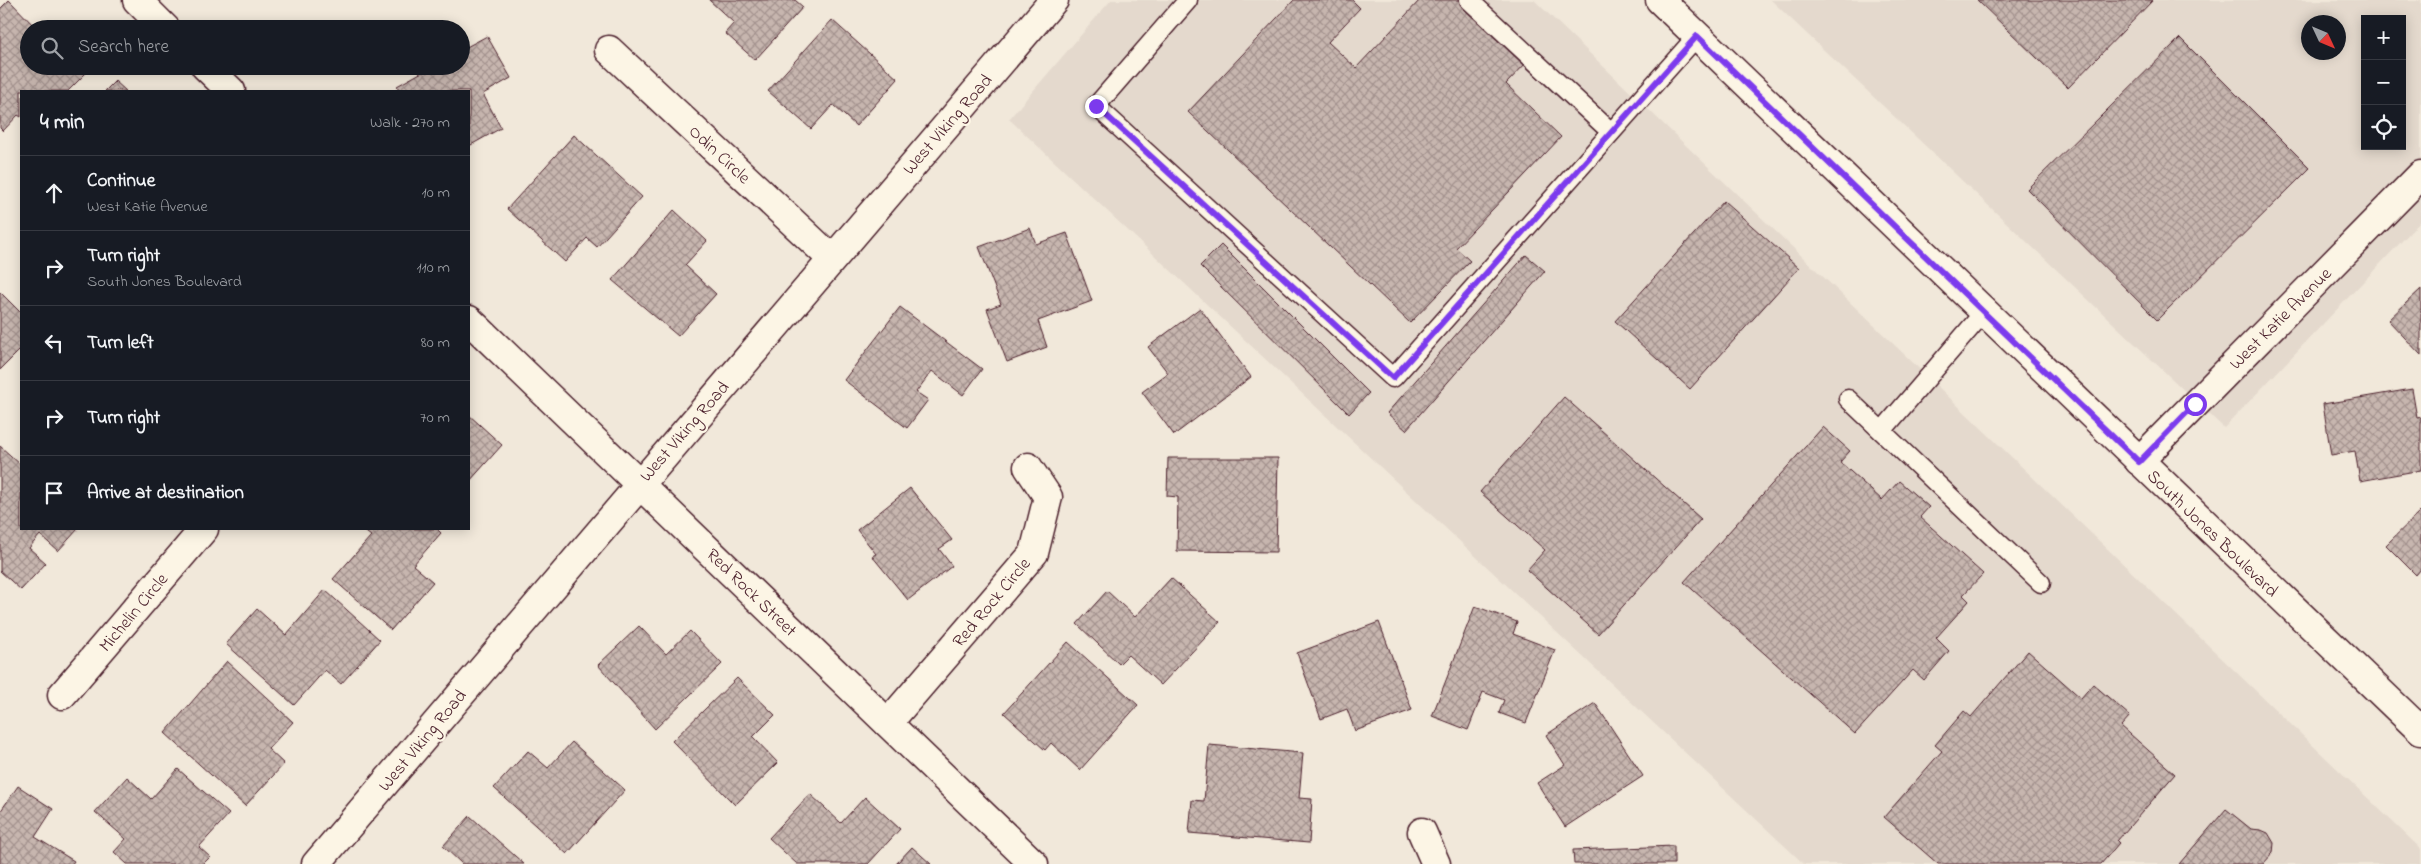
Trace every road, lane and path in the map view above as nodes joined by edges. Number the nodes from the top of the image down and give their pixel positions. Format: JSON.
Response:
{"nodes":[{"id":1,"x":137,"y":0,"type":"edge"},
{"id":2,"x":1054,"y":0,"type":"edge"},
{"id":3,"x":1188,"y":0,"type":"edge"},
{"id":4,"x":1469,"y":0,"type":"edge"},
{"id":5,"x":1660,"y":0,"type":"edge"},
{"id":6,"x":157,"y":20,"type":"edge"},
{"id":7,"x":1697,"y":36,"type":"junction"},
{"id":8,"x":609,"y":50,"type":"dead end"},
{"id":9,"x":214,"y":75,"type":"edge"},
{"id":10,"x":230,"y":90,"type":"edge"},
{"id":11,"x":1611,"y":132,"type":"junction"},
{"id":12,"x":2421,"y":175,"type":"edge"},
{"id":13,"x":832,"y":259,"type":"junction"},
{"id":14,"x":1984,"y":312,"type":"junction"},
{"id":15,"x":470,"y":321,"type":"edge"},
{"id":16,"x":1848,"y":399,"type":"dead end"},
{"id":17,"x":1882,"y":431,"type":"junction"},
{"id":18,"x":2139,"y":462,"type":"junction"},
{"id":19,"x":1028,"y":467,"type":"dead end"},
{"id":20,"x":639,"y":484,"type":"junction"},
{"id":21,"x":203,"y":530,"type":"edge"},
{"id":22,"x":2040,"y":583,"type":"dead end"},
{"id":23,"x":62,"y":695,"type":"dead end"},
{"id":24,"x":888,"y":724,"type":"junction"},
{"id":25,"x":2421,"y":730,"type":"edge"},
{"id":26,"x":1422,"y":832,"type":"dead end"},
{"id":27,"x":316,"y":864,"type":"edge"},
{"id":28,"x":1034,"y":864,"type":"edge"},
{"id":29,"x":1436,"y":864,"type":"edge"}],
"edges":[{"from":1,"to":6,"type":"street"},
{"from":2,"to":13,"type":"street","name":"West Viking Road"},
{"from":3,"to":11,"type":"lane"},
{"from":4,"to":11,"type":"lane"},
{"from":5,"to":7,"type":"street","name":"South Jones Boulevard"},
{"from":7,"to":11,"type":"lane"},
{"from":7,"to":14,"type":"street","name":"South Jones Boulevard"},
{"from":8,"to":13,"type":"street","name":"Odin Circle"},
{"from":9,"to":10,"type":"street"},
{"from":12,"to":18,"type":"street","name":"West Katie Avenue"},
{"from":13,"to":20,"type":"street","name":"West Viking Road"},
{"from":14,"to":17,"type":"lane"},
{"from":14,"to":18,"type":"street","name":"South Jones Boulevard"},
{"from":15,"to":20,"type":"street","name":"Red Rock Street"},
{"from":16,"to":17,"type":"lane"},
{"from":17,"to":22,"type":"lane"},
{"from":18,"to":25,"type":"street","name":"South Jones Boulevard"},
{"from":19,"to":24,"type":"street","name":"Red Rock Circle"},
{"from":20,"to":24,"type":"street","name":"Red Rock Street"},
{"from":20,"to":27,"type":"street","name":"West Viking Road"},
{"from":21,"to":23,"type":"street","name":"Michelin Circle"},
{"from":24,"to":28,"type":"street","name":"Red Rock Street"},
{"from":26,"to":29,"type":"street"}]}
